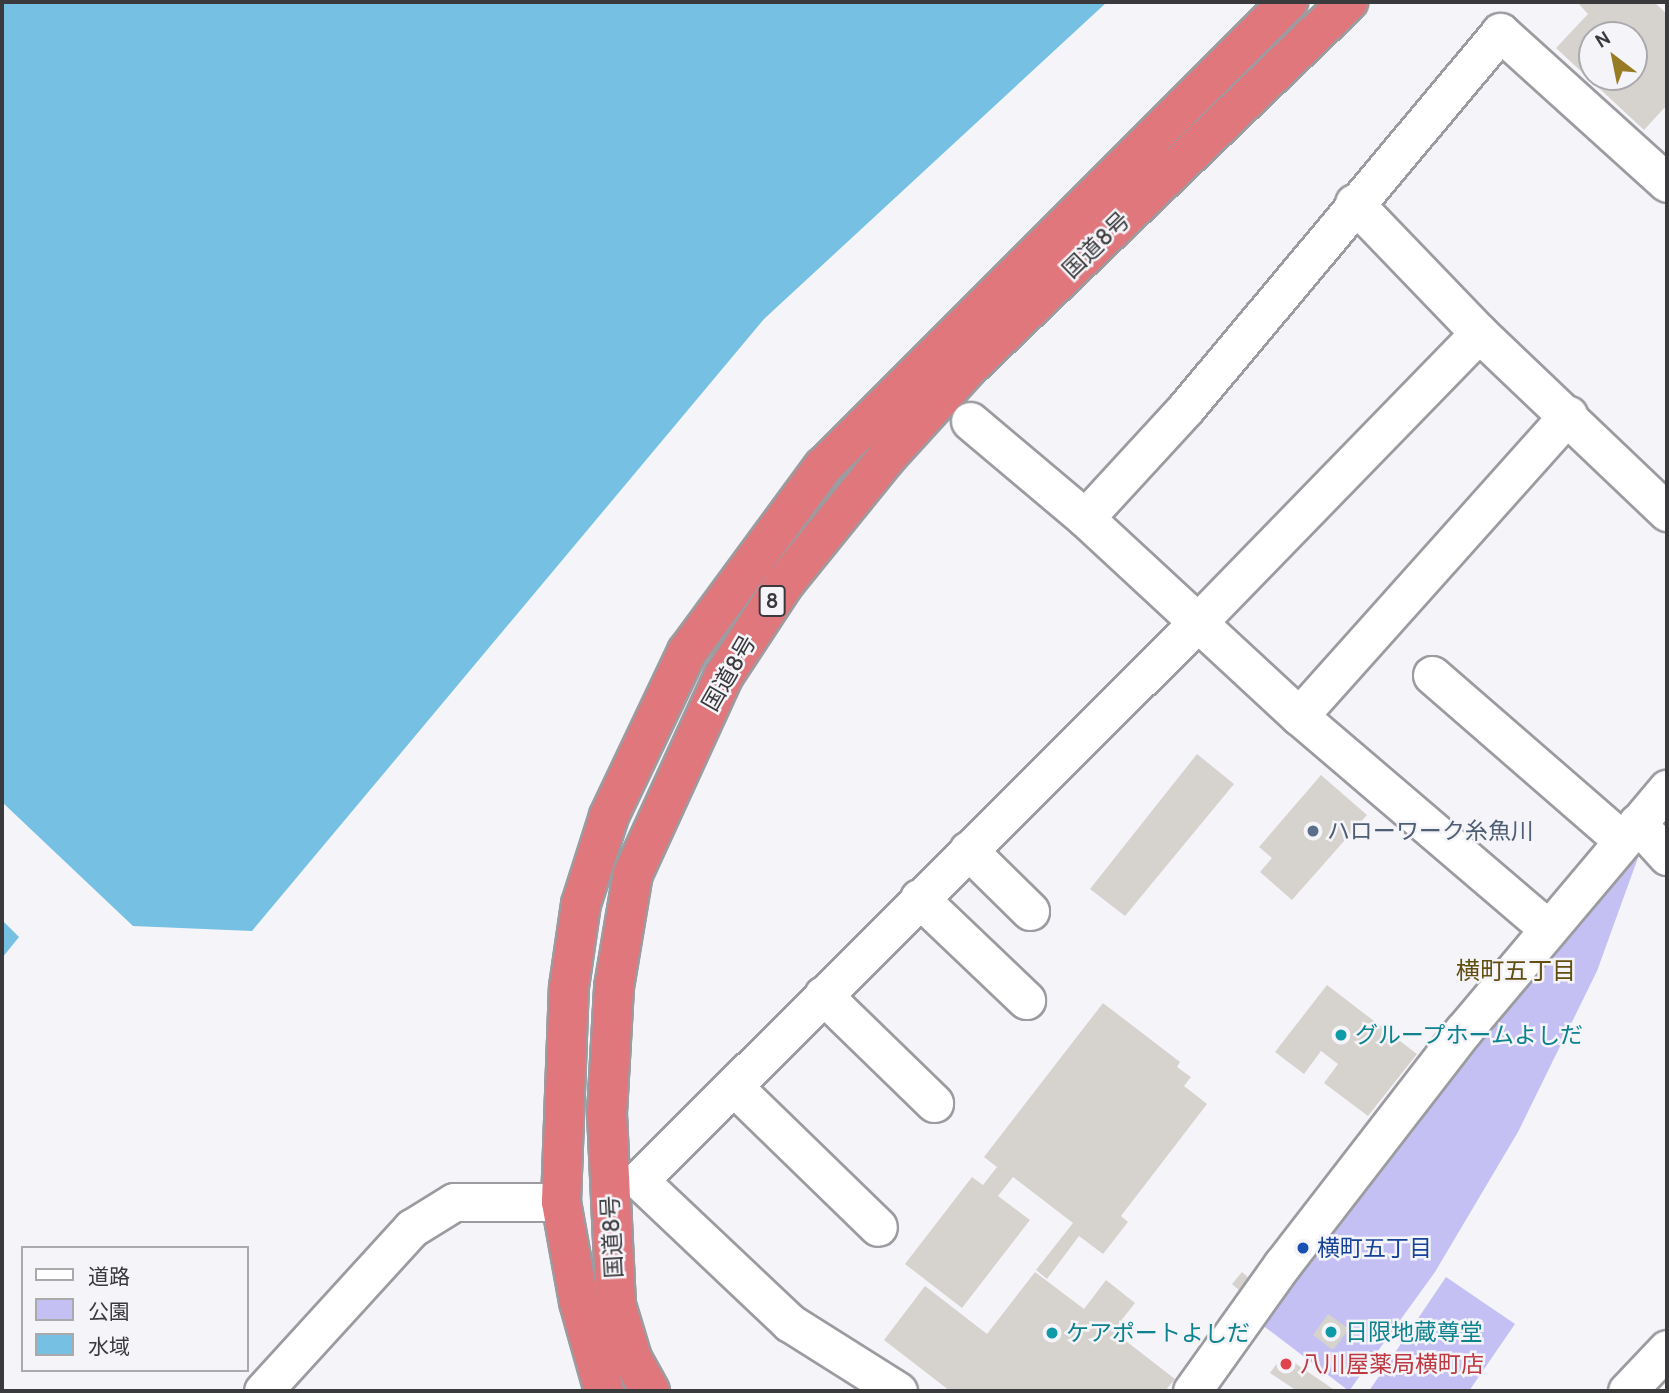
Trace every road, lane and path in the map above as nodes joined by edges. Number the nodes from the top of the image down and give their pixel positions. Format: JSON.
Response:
{"nodes":[{"id":1,"x":1288,"y":2,"type":"edge"},
{"id":2,"x":1349,"y":2,"type":"edge"},
{"id":3,"x":1667,"y":183,"type":"edge"},
{"id":4,"x":1354,"y":203,"type":"junction"},
{"id":5,"x":1479,"y":333,"type":"junction"},
{"id":6,"x":1568,"y":415,"type":"junction"},
{"id":7,"x":970,"y":421,"type":"dead end"},
{"id":8,"x":1667,"y":512,"type":"edge"},
{"id":9,"x":1085,"y":518,"type":"junction"},
{"id":10,"x":1198,"y":622,"type":"junction"},
{"id":11,"x":1432,"y":675,"type":"dead end"},
{"id":12,"x":1299,"y":716,"type":"junction"},
{"id":13,"x":1667,"y":789,"type":"edge"},
{"id":14,"x":1630,"y":832,"type":"junction"},
{"id":15,"x":968,"y":850,"type":"junction"},
{"id":16,"x":1667,"y":856,"type":"edge"},
{"id":17,"x":919,"y":898,"type":"junction"},
{"id":18,"x":1030,"y":911,"type":"dead end"},
{"id":19,"x":1547,"y":928,"type":"junction"},
{"id":20,"x":823,"y":995,"type":"junction"},
{"id":21,"x":1026,"y":1000,"type":"dead end"},
{"id":22,"x":733,"y":1086,"type":"junction"},
{"id":23,"x":934,"y":1103,"type":"dead end"},
{"id":24,"x":561,"y":1202,"type":"junction"},
{"id":25,"x":878,"y":1227,"type":"dead end"},
{"id":26,"x":1667,"y":1349,"type":"edge"},
{"id":27,"x":263,"y":1391,"type":"edge"},
{"id":28,"x":604,"y":1391,"type":"edge"},
{"id":29,"x":650,"y":1391,"type":"edge"},
{"id":30,"x":898,"y":1391,"type":"edge"},
{"id":31,"x":1192,"y":1391,"type":"edge"},
{"id":32,"x":1627,"y":1391,"type":"edge"}],
"edges":[{"from":1,"to":24,"type":"highway","name":"国道8号","number":"8"},
{"from":2,"to":29,"type":"highway","name":"国道8号","number":"8"},
{"from":3,"to":4,"type":"street"},
{"from":4,"to":5,"type":"street"},
{"from":4,"to":9,"type":"street"},
{"from":5,"to":6,"type":"street"},
{"from":5,"to":10,"type":"street"},
{"from":6,"to":8,"type":"street"},
{"from":6,"to":12,"type":"street"},
{"from":7,"to":9,"type":"street"},
{"from":9,"to":10,"type":"street"},
{"from":10,"to":12,"type":"street"},
{"from":10,"to":15,"type":"street"},
{"from":11,"to":14,"type":"street"},
{"from":12,"to":19,"type":"street"},
{"from":13,"to":14,"type":"street"},
{"from":14,"to":16,"type":"street"},
{"from":14,"to":19,"type":"street"},
{"from":15,"to":17,"type":"street"},
{"from":15,"to":18,"type":"street"},
{"from":17,"to":20,"type":"street"},
{"from":17,"to":21,"type":"street"},
{"from":19,"to":31,"type":"street"},
{"from":20,"to":22,"type":"street"},
{"from":20,"to":23,"type":"street"},
{"from":22,"to":25,"type":"street"},
{"from":22,"to":30,"type":"street"},
{"from":24,"to":27,"type":"street"},
{"from":24,"to":28,"type":"highway","name":"国道8号","number":"8"},
{"from":26,"to":32,"type":"street"}]}
